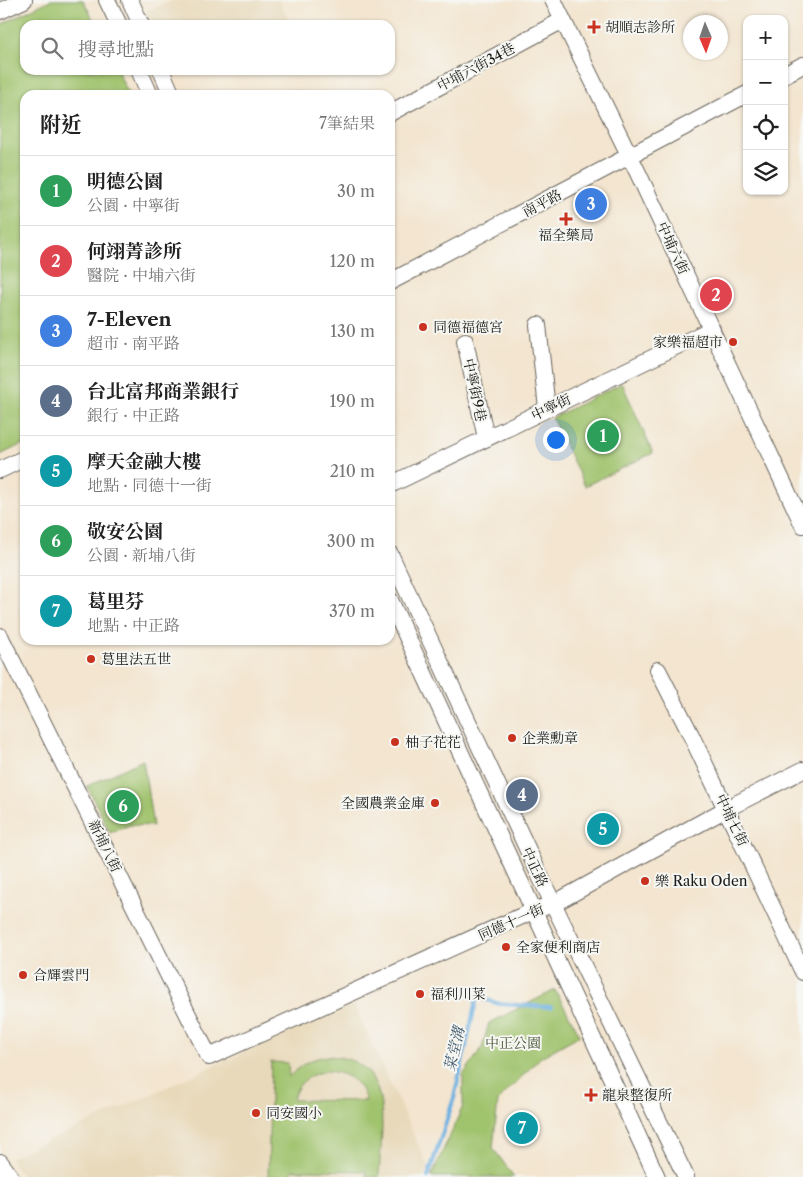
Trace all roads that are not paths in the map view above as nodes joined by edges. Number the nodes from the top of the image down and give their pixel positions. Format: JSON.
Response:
{"nodes":[{"id":1,"x":24,"y":0,"type":"edge"},
{"id":2,"x":107,"y":0,"type":"edge"},
{"id":3,"x":130,"y":0,"type":"edge"},
{"id":4,"x":553,"y":0,"type":"edge"},
{"id":5,"x":0,"y":11,"type":"edge"},
{"id":6,"x":117,"y":20,"type":"edge"},
{"id":7,"x":139,"y":20,"type":"edge"},
{"id":8,"x":563,"y":20,"type":"junction"},
{"id":9,"x":803,"y":65,"type":"edge"},
{"id":10,"x":788,"y":73,"type":"edge"},
{"id":11,"x":141,"y":75,"type":"edge"},
{"id":12,"x":163,"y":75,"type":"edge"},
{"id":13,"x":148,"y":90,"type":"edge"},
{"id":14,"x":170,"y":90,"type":"edge"},
{"id":15,"x":743,"y":96,"type":"edge"},
{"id":16,"x":395,"y":110,"type":"edge"},
{"id":17,"x":630,"y":156,"type":"junction"},
{"id":18,"x":395,"y":279,"type":"edge"},
{"id":19,"x":538,"y":325,"type":"dead end"},
{"id":20,"x":712,"y":329,"type":"junction"},
{"id":21,"x":464,"y":341,"type":"dead end"},
{"id":22,"x":547,"y":409,"type":"junction"},
{"id":23,"x":486,"y":438,"type":"junction"},
{"id":24,"x":20,"y":460,"type":"edge"},
{"id":25,"x":0,"y":470,"type":"edge"},
{"id":26,"x":395,"y":483,"type":"edge"},
{"id":27,"x":803,"y":525,"type":"edge"},
{"id":28,"x":395,"y":565,"type":"edge"},
{"id":29,"x":395,"y":611,"type":"edge"},
{"id":30,"x":0,"y":636,"type":"edge"},
{"id":31,"x":658,"y":670,"type":"dead end"},
{"id":32,"x":803,"y":770,"type":"edge"},
{"id":33,"x":726,"y":809,"type":"junction"},
{"id":34,"x":553,"y":904,"type":"junction"},
{"id":35,"x":533,"y":911,"type":"junction"},
{"id":36,"x":803,"y":972,"type":"edge"},
{"id":37,"x":209,"y":1056,"type":"joint"},
{"id":38,"x":0,"y":1162,"type":"edge"},
{"id":39,"x":12,"y":1177,"type":"edge"},
{"id":40,"x":657,"y":1177,"type":"edge"},
{"id":41,"x":686,"y":1177,"type":"edge"}],
"edges":[{"from":1,"to":5,"type":"street"},
{"from":2,"to":6,"type":"street"},
{"from":3,"to":7,"type":"street"},
{"from":4,"to":8,"type":"street","name":"中埔六街"},
{"from":8,"to":16,"type":"street","name":"中埔六街34巷"},
{"from":8,"to":17,"type":"street","name":"中埔六街"},
{"from":9,"to":10,"type":"street"},
{"from":11,"to":13,"type":"street"},
{"from":12,"to":14,"type":"street"},
{"from":15,"to":17,"type":"street","name":"南平路"},
{"from":17,"to":18,"type":"street","name":"南平路"},
{"from":17,"to":20,"type":"street","name":"中埔六街"},
{"from":19,"to":22,"type":"street"},
{"from":20,"to":22,"type":"street","name":"中寧街"},
{"from":20,"to":27,"type":"street","name":"中埔六街"},
{"from":21,"to":23,"type":"street","name":"中寧街9巷"},
{"from":22,"to":23,"type":"street","name":"中寧街"},
{"from":23,"to":26,"type":"street","name":"中寧街"},
{"from":24,"to":25,"type":"street"},
{"from":28,"to":34,"type":"street","name":"中正路"},
{"from":29,"to":35,"type":"street","name":"中正路"},
{"from":30,"to":37,"type":"street","name":"新埔八街"},
{"from":31,"to":33,"type":"street","name":"中埔七街"},
{"from":32,"to":33,"type":"street","name":"同德十一街"},
{"from":33,"to":34,"type":"street","name":"同德十一街"},
{"from":33,"to":36,"type":"street","name":"中埔七街"},
{"from":34,"to":35,"type":"street","name":"同德十一街"},
{"from":34,"to":41,"type":"street","name":"中正路"},
{"from":35,"to":37,"type":"street","name":"同德十一街"},
{"from":35,"to":40,"type":"street","name":"中正路"},
{"from":38,"to":39,"type":"street"}]}
